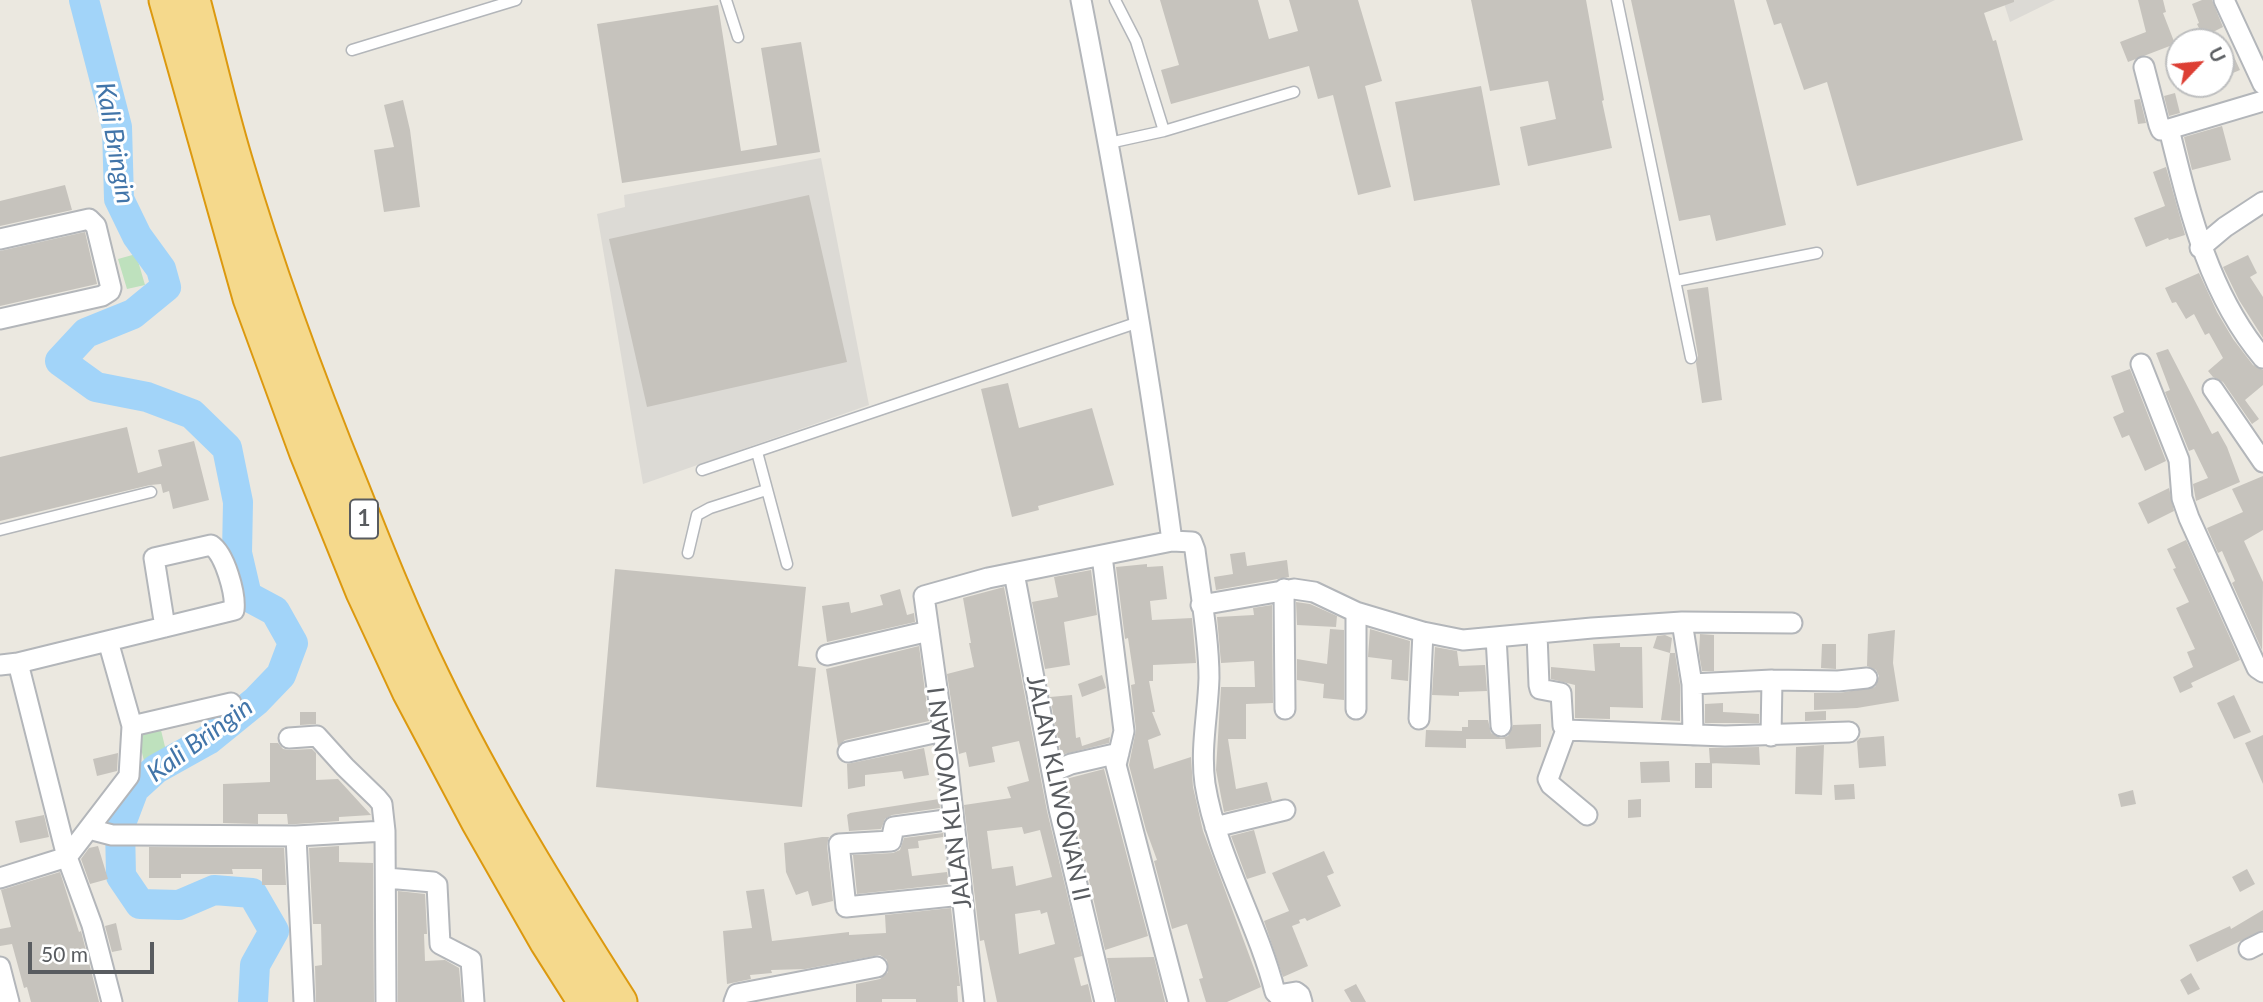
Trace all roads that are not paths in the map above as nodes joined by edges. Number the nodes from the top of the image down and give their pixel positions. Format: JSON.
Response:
{"nodes":[{"id":1,"x":166,"y":0,"type":"edge"},
{"id":2,"x":193,"y":0,"type":"edge"},
{"id":3,"x":516,"y":0,"type":"edge"},
{"id":4,"x":726,"y":0,"type":"edge"},
{"id":5,"x":1081,"y":0,"type":"edge"},
{"id":6,"x":1115,"y":0,"type":"edge"},
{"id":7,"x":1617,"y":0,"type":"edge"},
{"id":8,"x":2224,"y":0,"type":"edge"},
{"id":9,"x":738,"y":37,"type":"dead end"},
{"id":10,"x":352,"y":50,"type":"dead end"},
{"id":11,"x":2144,"y":67,"type":"dead end"},
{"id":12,"x":2263,"y":84,"type":"edge"},
{"id":13,"x":1294,"y":92,"type":"dead end"},
{"id":14,"x":2263,"y":101,"type":"edge"},
{"id":15,"x":2169,"y":129,"type":"junction"},
{"id":16,"x":1164,"y":131,"type":"junction"},
{"id":17,"x":1109,"y":144,"type":"junction"},
{"id":18,"x":2263,"y":202,"type":"edge"},
{"id":19,"x":0,"y":239,"type":"edge"},
{"id":20,"x":2200,"y":248,"type":"junction"},
{"id":21,"x":1817,"y":253,"type":"dead end"},
{"id":22,"x":1676,"y":281,"type":"junction"},
{"id":23,"x":0,"y":319,"type":"edge"},
{"id":24,"x":1139,"y":322,"type":"junction"},
{"id":25,"x":1691,"y":358,"type":"dead end"},
{"id":26,"x":2263,"y":358,"type":"edge"},
{"id":27,"x":2141,"y":364,"type":"dead end"},
{"id":28,"x":2213,"y":389,"type":"dead end"},
{"id":29,"x":757,"y":452,"type":"junction"},
{"id":30,"x":2263,"y":462,"type":"edge"},
{"id":31,"x":702,"y":470,"type":"dead end"},
{"id":32,"x":766,"y":490,"type":"junction"},
{"id":33,"x":152,"y":492,"type":"dead end"},
{"id":34,"x":0,"y":530,"type":"edge"},
{"id":35,"x":1172,"y":541,"type":"junction"},
{"id":36,"x":688,"y":553,"type":"dead end"},
{"id":37,"x":1102,"y":556,"type":"junction"},
{"id":38,"x":787,"y":564,"type":"dead end"},
{"id":39,"x":1014,"y":573,"type":"junction"},
{"id":40,"x":1284,"y":589,"type":"junction"},
{"id":41,"x":1202,"y":605,"type":"junction"},
{"id":42,"x":1356,"y":612,"type":"junction"},
{"id":43,"x":1682,"y":622,"type":"junction"},
{"id":44,"x":1792,"y":623,"type":"dead end"},
{"id":45,"x":165,"y":627,"type":"junction"},
{"id":46,"x":929,"y":631,"type":"junction"},
{"id":47,"x":1423,"y":632,"type":"junction"},
{"id":48,"x":1537,"y":634,"type":"junction"},
{"id":49,"x":1496,"y":637,"type":"junction"},
{"id":50,"x":108,"y":641,"type":"junction"},
{"id":51,"x":827,"y":655,"type":"dead end"},
{"id":52,"x":9,"y":664,"type":"edge"},
{"id":53,"x":2263,"y":672,"type":"edge"},
{"id":54,"x":1867,"y":678,"type":"dead end"},
{"id":55,"x":1772,"y":680,"type":"junction"},
{"id":56,"x":1692,"y":684,"type":"junction"},
{"id":57,"x":231,"y":703,"type":"dead end"},
{"id":58,"x":1285,"y":709,"type":"dead end"},
{"id":59,"x":1356,"y":709,"type":"dead end"},
{"id":60,"x":1419,"y":719,"type":"dead end"},
{"id":61,"x":132,"y":726,"type":"junction"},
{"id":62,"x":1501,"y":726,"type":"dead end"},
{"id":63,"x":1566,"y":730,"type":"junction"},
{"id":64,"x":943,"y":731,"type":"junction"},
{"id":65,"x":1849,"y":732,"type":"dead end"},
{"id":66,"x":1693,"y":735,"type":"junction"},
{"id":67,"x":1771,"y":736,"type":"junction"},
{"id":68,"x":289,"y":738,"type":"dead end"},
{"id":69,"x":848,"y":752,"type":"dead end"},
{"id":70,"x":1119,"y":752,"type":"junction"},
{"id":71,"x":1052,"y":772,"type":"junction"},
{"id":72,"x":1285,"y":810,"type":"dead end"},
{"id":73,"x":1587,"y":815,"type":"dead end"},
{"id":74,"x":953,"y":819,"type":"junction"},
{"id":75,"x":1215,"y":827,"type":"junction"},
{"id":76,"x":89,"y":830,"type":"junction"},
{"id":77,"x":385,"y":831,"type":"junction"},
{"id":78,"x":296,"y":836,"type":"junction"},
{"id":79,"x":67,"y":857,"type":"junction"},
{"id":80,"x":0,"y":878,"type":"edge"},
{"id":81,"x":386,"y":878,"type":"junction"},
{"id":82,"x":962,"y":895,"type":"junction"},
{"id":83,"x":0,"y":967,"type":"edge"},
{"id":84,"x":877,"y":967,"type":"dead end"},
{"id":85,"x":9,"y":1002,"type":"edge"},
{"id":86,"x":112,"y":1002,"type":"edge"},
{"id":87,"x":304,"y":1002,"type":"edge"},
{"id":88,"x":386,"y":1002,"type":"edge"},
{"id":89,"x":474,"y":1002,"type":"edge"},
{"id":90,"x":585,"y":1002,"type":"edge"},
{"id":91,"x":620,"y":1002,"type":"edge"},
{"id":92,"x":734,"y":1002,"type":"edge"},
{"id":93,"x":974,"y":1002,"type":"edge"},
{"id":94,"x":1105,"y":1002,"type":"edge"},
{"id":95,"x":1178,"y":1002,"type":"edge"},
{"id":96,"x":1302,"y":1002,"type":"edge"}],
"edges":[{"from":1,"to":90,"type":"highway","number":"1"},
{"from":2,"to":91,"type":"highway","number":"1"},
{"from":3,"to":10,"type":"lane"},
{"from":4,"to":9,"type":"lane"},
{"from":5,"to":17,"type":"street"},
{"from":6,"to":16,"type":"lane"},
{"from":7,"to":22,"type":"lane"},
{"from":8,"to":12,"type":"street"},
{"from":11,"to":15,"type":"street"},
{"from":13,"to":16,"type":"lane"},
{"from":14,"to":15,"type":"street"},
{"from":15,"to":20,"type":"street"},
{"from":16,"to":17,"type":"lane"},
{"from":17,"to":24,"type":"street"},
{"from":18,"to":20,"type":"street"},
{"from":19,"to":23,"type":"street"},
{"from":20,"to":26,"type":"street"},
{"from":21,"to":22,"type":"lane"},
{"from":22,"to":25,"type":"lane"},
{"from":24,"to":29,"type":"lane"},
{"from":24,"to":35,"type":"street"},
{"from":27,"to":53,"type":"street"},
{"from":28,"to":30,"type":"street"},
{"from":29,"to":31,"type":"lane"},
{"from":29,"to":32,"type":"lane"},
{"from":32,"to":36,"type":"lane"},
{"from":32,"to":38,"type":"lane"},
{"from":33,"to":34,"type":"lane"},
{"from":35,"to":37,"type":"street"},
{"from":35,"to":41,"type":"street"},
{"from":37,"to":39,"type":"street"},
{"from":37,"to":70,"type":"street"},
{"from":39,"to":46,"type":"street","name":"JALAN KLIWONAN I"},
{"from":39,"to":71,"type":"street","name":"JALAN KLIWONAN II"},
{"from":40,"to":41,"type":"street"},
{"from":40,"to":42,"type":"street"},
{"from":40,"to":58,"type":"street"},
{"from":41,"to":75,"type":"street"},
{"from":42,"to":47,"type":"street"},
{"from":42,"to":59,"type":"street"},
{"from":43,"to":44,"type":"street"},
{"from":43,"to":48,"type":"street"},
{"from":43,"to":56,"type":"street"},
{"from":45,"to":45,"type":"street"},
{"from":45,"to":50,"type":"street"},
{"from":46,"to":51,"type":"street"},
{"from":46,"to":64,"type":"street","name":"JALAN KLIWONAN I"},
{"from":47,"to":49,"type":"street"},
{"from":47,"to":60,"type":"street"},
{"from":48,"to":49,"type":"street"},
{"from":48,"to":63,"type":"street"},
{"from":49,"to":62,"type":"street"},
{"from":50,"to":52,"type":"street"},
{"from":50,"to":61,"type":"street"},
{"from":52,"to":79,"type":"street"},
{"from":54,"to":55,"type":"street"},
{"from":55,"to":56,"type":"street"},
{"from":55,"to":67,"type":"street"},
{"from":56,"to":66,"type":"street"},
{"from":57,"to":61,"type":"street"},
{"from":61,"to":76,"type":"street"},
{"from":63,"to":66,"type":"street"},
{"from":63,"to":73,"type":"street"},
{"from":64,"to":69,"type":"street"},
{"from":64,"to":74,"type":"street","name":"JALAN KLIWONAN I"},
{"from":65,"to":67,"type":"street"},
{"from":66,"to":67,"type":"street"},
{"from":68,"to":77,"type":"street"},
{"from":70,"to":71,"type":"street"},
{"from":70,"to":95,"type":"street"},
{"from":71,"to":94,"type":"street","name":"JALAN KLIWONAN II"},
{"from":72,"to":75,"type":"street"},
{"from":74,"to":82,"type":"street","name":"JALAN KLIWONAN I"},
{"from":74,"to":82,"type":"street"},
{"from":75,"to":96,"type":"street"},
{"from":76,"to":78,"type":"street"},
{"from":76,"to":79,"type":"street"},
{"from":77,"to":78,"type":"street"},
{"from":77,"to":81,"type":"street"},
{"from":78,"to":87,"type":"street"},
{"from":79,"to":80,"type":"street"},
{"from":79,"to":86,"type":"street"},
{"from":81,"to":88,"type":"street"},
{"from":81,"to":89,"type":"street"},
{"from":82,"to":93,"type":"street","name":"JALAN KLIWONAN I"},
{"from":83,"to":85,"type":"street"},
{"from":84,"to":92,"type":"street"}]}
